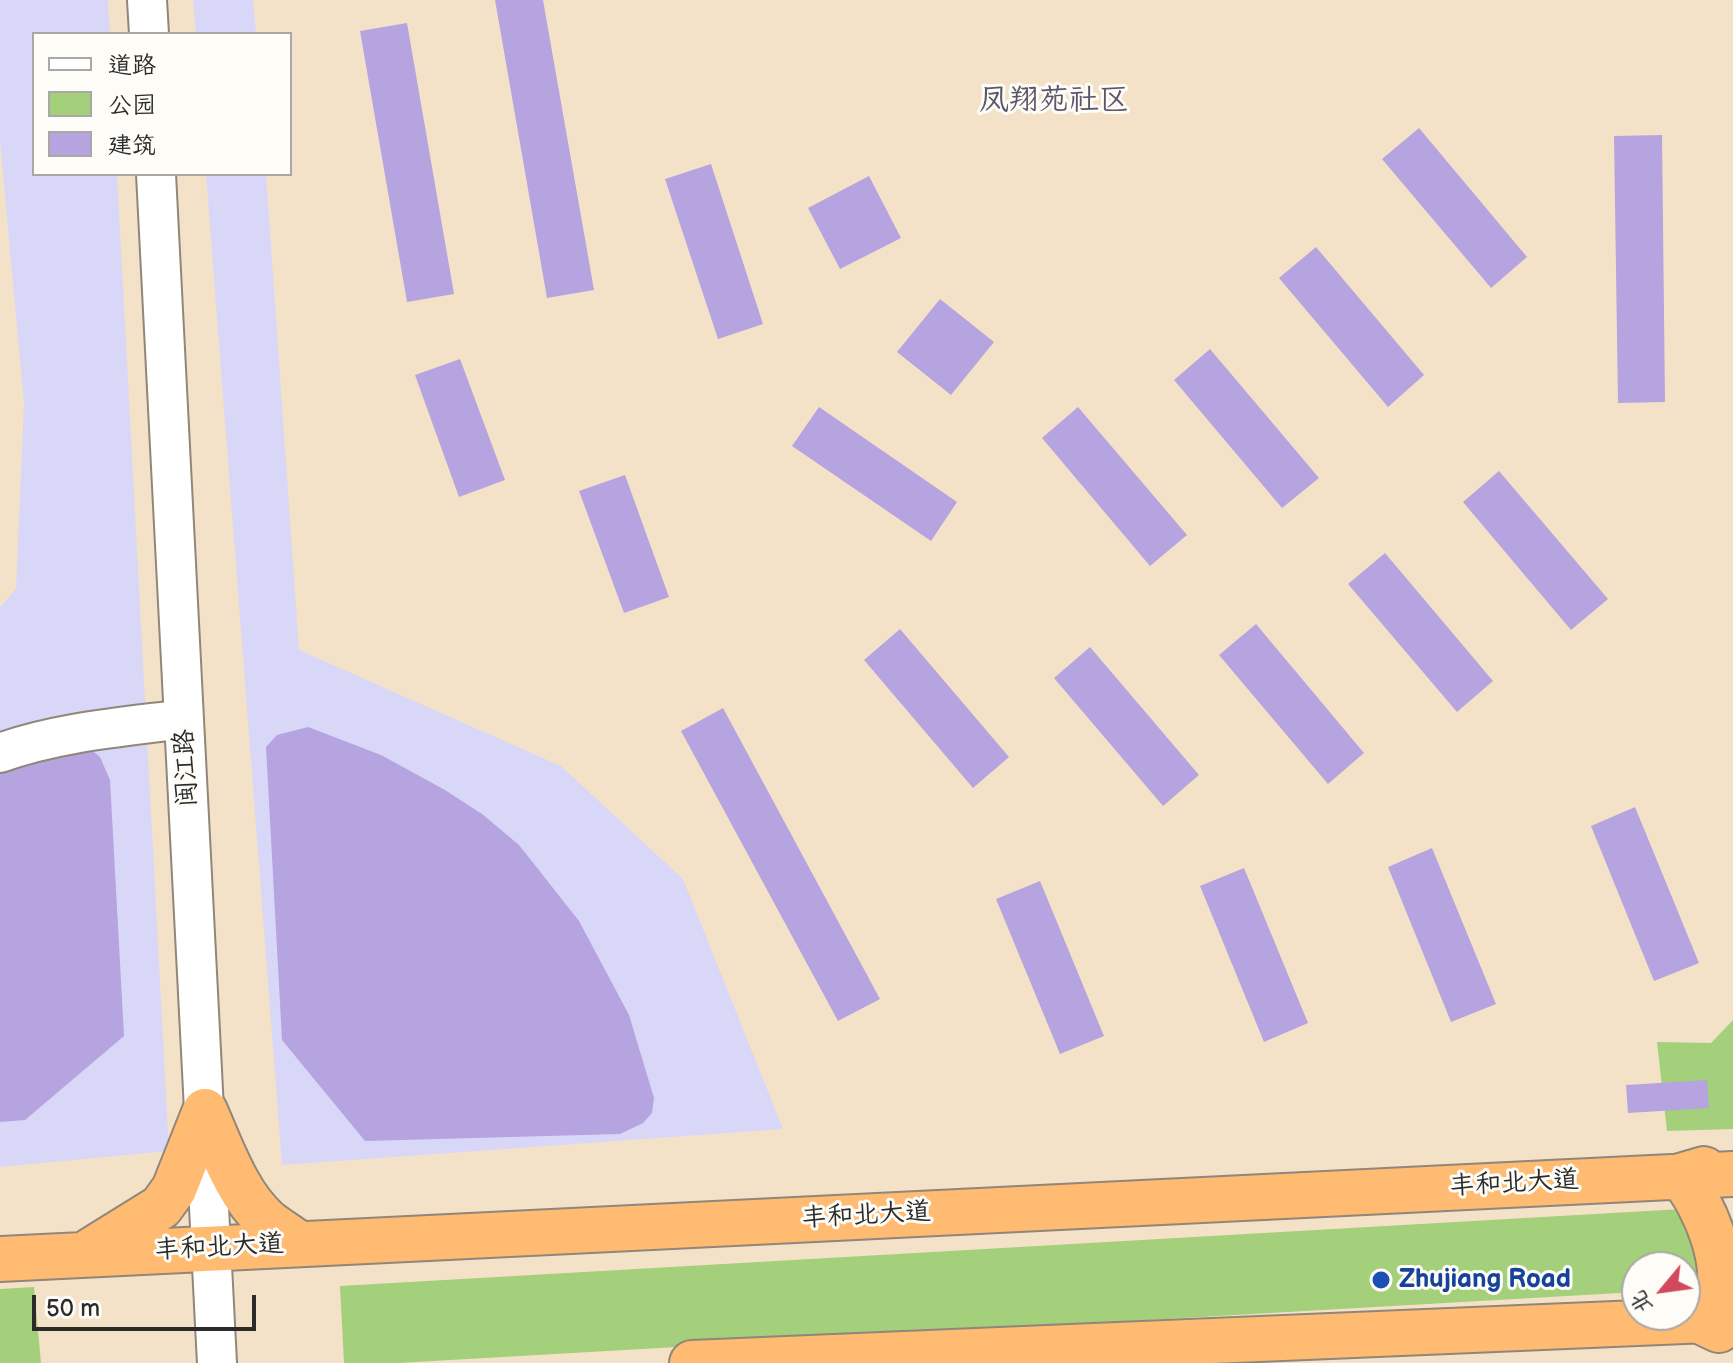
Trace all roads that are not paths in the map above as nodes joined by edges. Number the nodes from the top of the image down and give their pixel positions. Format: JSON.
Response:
{"nodes":[{"id":1,"x":147,"y":0,"type":"edge"},
{"id":2,"x":149,"y":32,"type":"edge"},
{"id":3,"x":156,"y":176,"type":"edge"},
{"id":4,"x":184,"y":719,"type":"junction"},
{"id":5,"x":0,"y":753,"type":"edge"},
{"id":6,"x":205,"y":1111,"type":"junction"},
{"id":7,"x":1733,"y":1161,"type":"edge"},
{"id":8,"x":1733,"y":1174,"type":"edge"},
{"id":9,"x":1680,"y":1176,"type":"junction"},
{"id":10,"x":299,"y":1244,"type":"junction"},
{"id":11,"x":212,"y":1248,"type":"junction"},
{"id":12,"x":85,"y":1254,"type":"junction"},
{"id":13,"x":0,"y":1259,"type":"edge"},
{"id":14,"x":1722,"y":1326,"type":"edge"},
{"id":15,"x":217,"y":1363,"type":"edge"},
{"id":16,"x":692,"y":1363,"type":"edge"}],
"edges":[{"from":1,"to":2,"type":"street"},
{"from":3,"to":4,"type":"street","name":"闽江路"},
{"from":4,"to":5,"type":"street"},
{"from":4,"to":6,"type":"street","name":"闽江路"},
{"from":6,"to":10,"type":"highway"},
{"from":6,"to":11,"type":"street","name":"闽江路"},
{"from":6,"to":12,"type":"highway"},
{"from":7,"to":9,"type":"highway"},
{"from":8,"to":9,"type":"highway","name":"丰和北大道"},
{"from":9,"to":10,"type":"highway","name":"丰和北大道"},
{"from":9,"to":14,"type":"highway"},
{"from":10,"to":11,"type":"highway","name":"丰和北大道"},
{"from":11,"to":12,"type":"highway","name":"丰和北大道"},
{"from":11,"to":15,"type":"street","name":"闽江路"},
{"from":12,"to":13,"type":"highway","name":"丰和北大道"},
{"from":14,"to":16,"type":"highway"}]}
